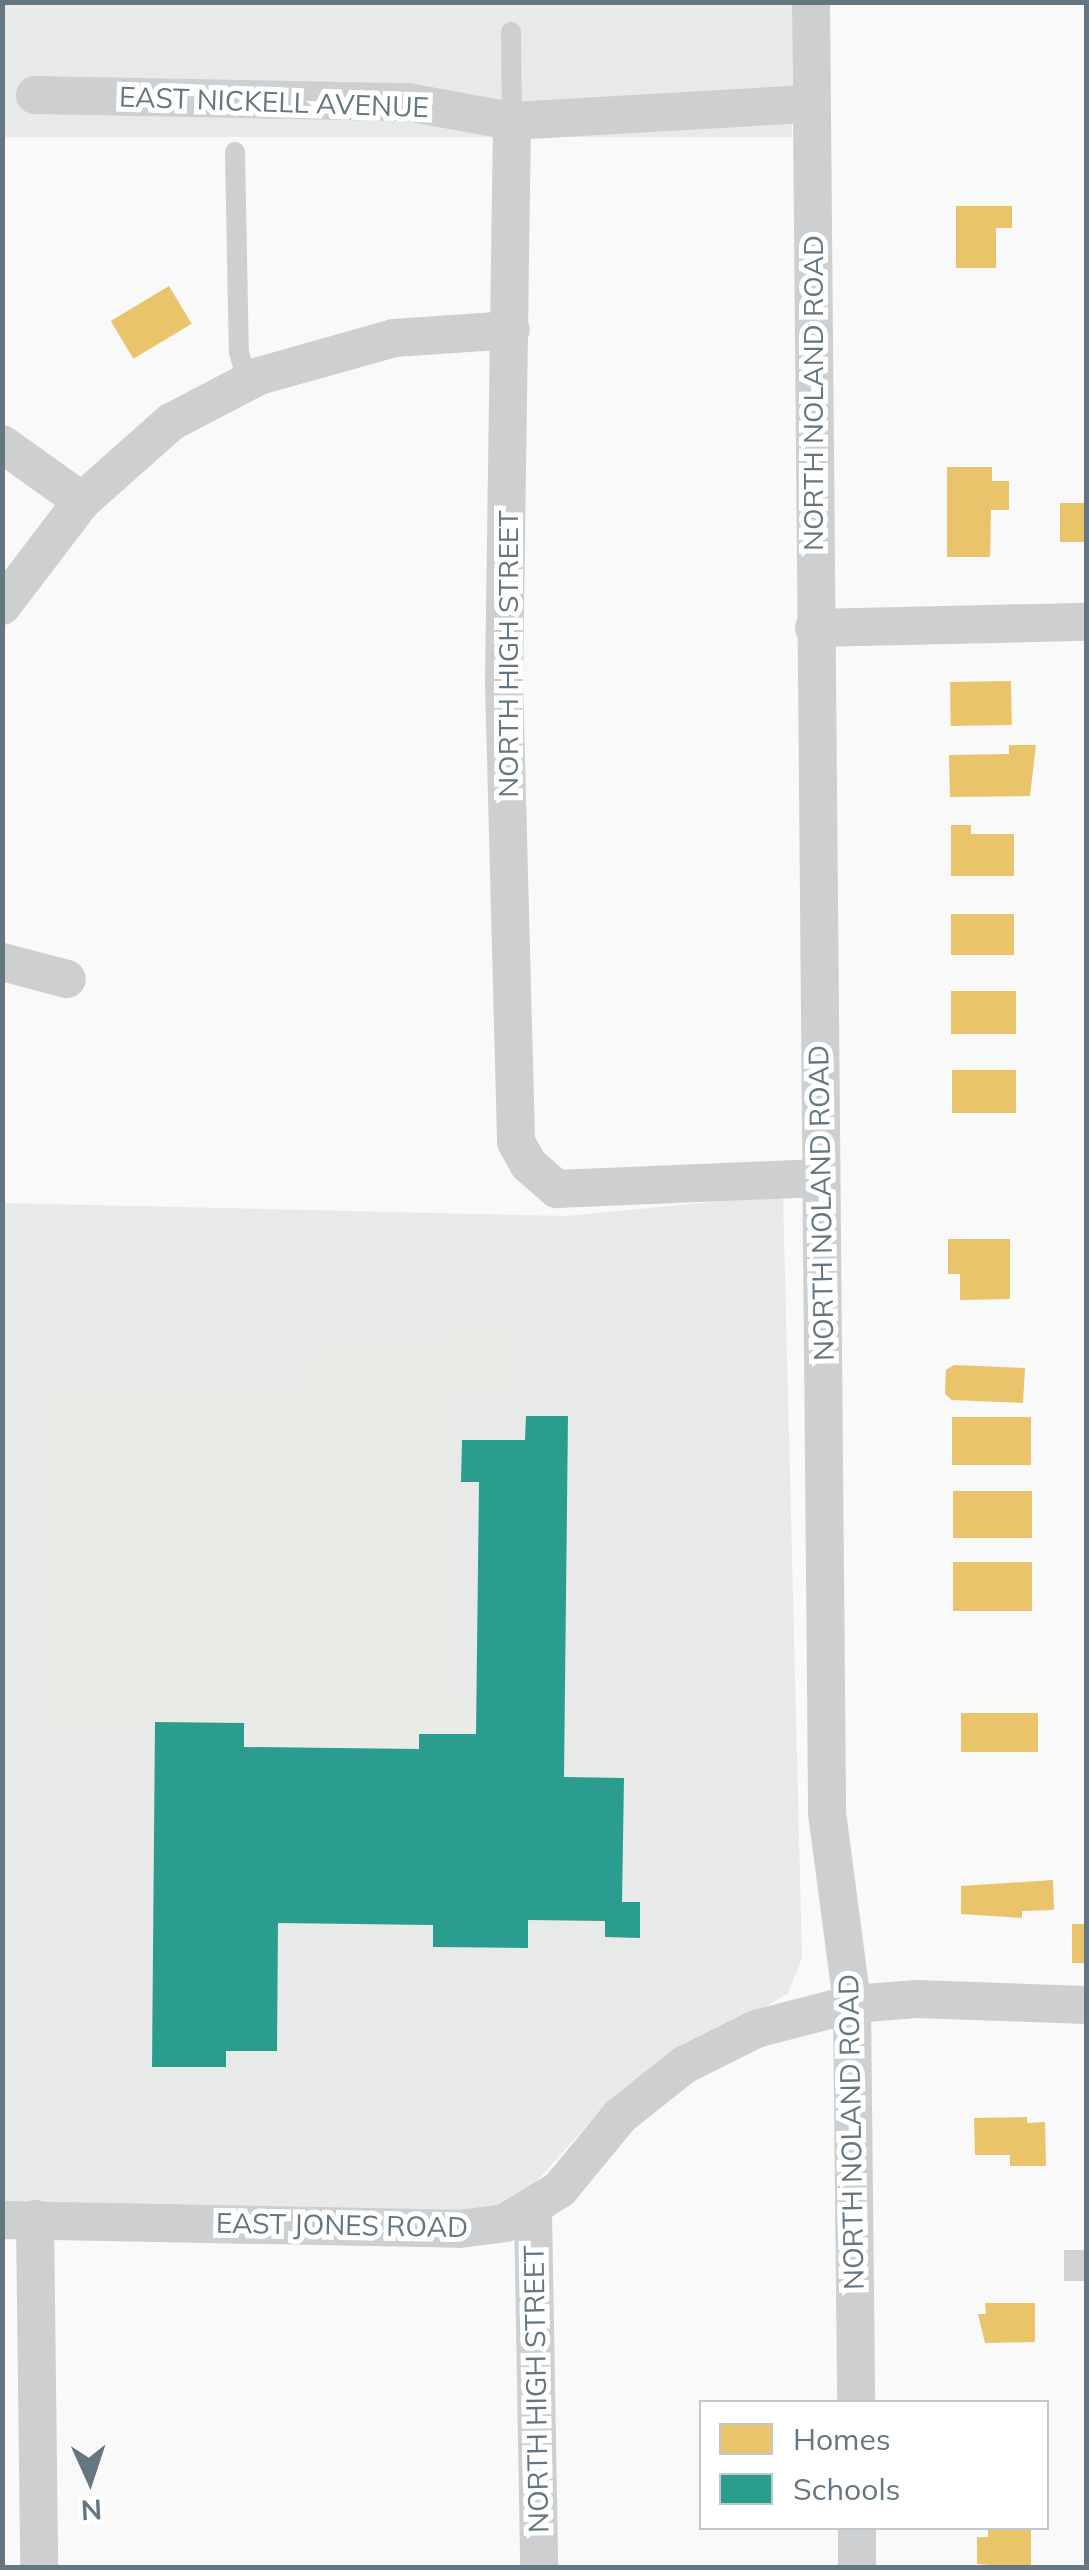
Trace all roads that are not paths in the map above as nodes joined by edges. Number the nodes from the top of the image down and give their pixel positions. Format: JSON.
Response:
{"nodes":[{"id":1,"x":811,"y":2,"type":"edge"},
{"id":2,"x":512,"y":32,"type":"dead end"},
{"id":3,"x":35,"y":95,"type":"dead end"},
{"id":4,"x":811,"y":104,"type":"junction"},
{"id":5,"x":512,"y":120,"type":"junction"},
{"id":6,"x":235,"y":152,"type":"dead end"},
{"id":7,"x":511,"y":330,"type":"junction"},
{"id":8,"x":247,"y":382,"type":"junction"},
{"id":9,"x":2,"y":444,"type":"edge"},
{"id":10,"x":82,"y":502,"type":"junction"},
{"id":11,"x":2,"y":606,"type":"edge"},
{"id":12,"x":1086,"y":622,"type":"edge"},
{"id":13,"x":814,"y":628,"type":"junction"},
{"id":14,"x":2,"y":962,"type":"edge"},
{"id":15,"x":66,"y":979,"type":"dead end"},
{"id":16,"x":820,"y":1178,"type":"junction"},
{"id":17,"x":852,"y":2004,"type":"junction"},
{"id":18,"x":1086,"y":2005,"type":"edge"},
{"id":19,"x":533,"y":2211,"type":"junction"},
{"id":20,"x":19,"y":2220,"type":"edge"},
{"id":21,"x":856,"y":2400,"type":"edge"},
{"id":22,"x":857,"y":2530,"type":"edge"},
{"id":23,"x":39,"y":2568,"type":"edge"},
{"id":24,"x":539,"y":2568,"type":"edge"},
{"id":25,"x":857,"y":2568,"type":"edge"}],
"edges":[{"from":1,"to":4,"type":"street","name":"NORTH NOLAND ROAD"},
{"from":2,"to":5,"type":"lane"},
{"from":3,"to":5,"type":"street","name":"EAST NICKELL AVENUE"},
{"from":4,"to":5,"type":"street","name":"EAST NICKELL AVENUE"},
{"from":4,"to":13,"type":"street","name":"NORTH NOLAND ROAD"},
{"from":5,"to":7,"type":"street","name":"NORTH HIGH STREET"},
{"from":6,"to":8,"type":"lane"},
{"from":7,"to":8,"type":"street"},
{"from":7,"to":16,"type":"street","name":"NORTH HIGH STREET"},
{"from":8,"to":10,"type":"street"},
{"from":9,"to":10,"type":"street"},
{"from":10,"to":11,"type":"street"},
{"from":12,"to":13,"type":"street"},
{"from":13,"to":16,"type":"street","name":"NORTH NOLAND ROAD"},
{"from":14,"to":15,"type":"street"},
{"from":16,"to":17,"type":"street","name":"NORTH NOLAND ROAD"},
{"from":17,"to":18,"type":"street"},
{"from":17,"to":19,"type":"street"},
{"from":17,"to":21,"type":"street","name":"NORTH NOLAND ROAD"},
{"from":19,"to":20,"type":"street","name":"EAST JONES ROAD"},
{"from":19,"to":24,"type":"street","name":"NORTH HIGH STREET"},
{"from":20,"to":23,"type":"street"},
{"from":22,"to":25,"type":"street"}]}
